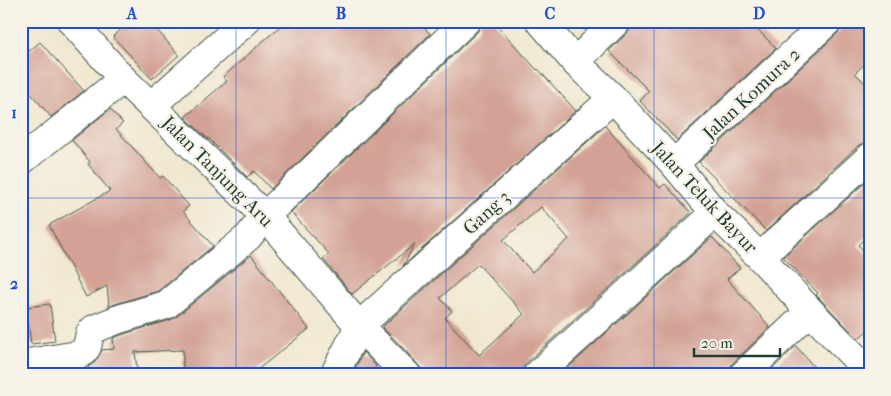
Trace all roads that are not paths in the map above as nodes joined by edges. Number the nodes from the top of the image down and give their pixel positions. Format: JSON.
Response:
{"nodes":[{"id":1,"x":71,"y":21,"type":"edge"},
{"id":2,"x":246,"y":21,"type":"edge"},
{"id":3,"x":466,"y":21,"type":"edge"},
{"id":4,"x":540,"y":21,"type":"edge"},
{"id":5,"x":617,"y":21,"type":"edge"},
{"id":6,"x":828,"y":21,"type":"edge"},
{"id":7,"x":575,"y":62,"type":"junction"},
{"id":8,"x":123,"y":79,"type":"junction"},
{"id":9,"x":613,"y":98,"type":"junction"},
{"id":10,"x":151,"y":106,"type":"junction"},
{"id":11,"x":870,"y":157,"type":"edge"},
{"id":12,"x":21,"y":161,"type":"edge"},
{"id":13,"x":674,"y":164,"type":"junction"},
{"id":14,"x":715,"y":213,"type":"junction"},
{"id":15,"x":266,"y":216,"type":"junction"},
{"id":16,"x":760,"y":257,"type":"junction"},
{"id":17,"x":810,"y":312,"type":"junction"},
{"id":18,"x":359,"y":326,"type":"junction"},
{"id":19,"x":21,"y":364,"type":"edge"},
{"id":20,"x":868,"y":366,"type":"edge"},
{"id":21,"x":334,"y":375,"type":"edge"},
{"id":22,"x":406,"y":375,"type":"edge"},
{"id":23,"x":537,"y":375,"type":"edge"},
{"id":24,"x":743,"y":375,"type":"edge"}],
"edges":[{"from":1,"to":8,"type":"street","name":"Jalan Tanjung Aru"},
{"from":2,"to":10,"type":"street"},
{"from":3,"to":15,"type":"street"},
{"from":4,"to":7,"type":"street","name":"Jalan Teluk Bayur"},
{"from":5,"to":7,"type":"street"},
{"from":6,"to":13,"type":"street","name":"Jalan Komura 2"},
{"from":7,"to":9,"type":"street","name":"Jalan Teluk Bayur"},
{"from":8,"to":10,"type":"street","name":"Jalan Tanjung Aru"},
{"from":8,"to":12,"type":"street"},
{"from":9,"to":13,"type":"street","name":"Jalan Teluk Bayur"},
{"from":9,"to":18,"type":"street","name":"Gang 3"},
{"from":10,"to":15,"type":"street","name":"Jalan Tanjung Aru"},
{"from":11,"to":16,"type":"street"},
{"from":13,"to":14,"type":"street","name":"Jalan Teluk Bayur"},
{"from":14,"to":16,"type":"street","name":"Jalan Teluk Bayur"},
{"from":14,"to":23,"type":"street"},
{"from":15,"to":18,"type":"street","name":"Jalan Tanjung Aru"},
{"from":15,"to":19,"type":"street"},
{"from":16,"to":17,"type":"street","name":"Jalan Teluk Bayur"},
{"from":17,"to":20,"type":"street","name":"Jalan Teluk Bayur"},
{"from":17,"to":24,"type":"street"},
{"from":18,"to":21,"type":"street"},
{"from":18,"to":22,"type":"street","name":"Jalan Tanjung Aru"}]}
